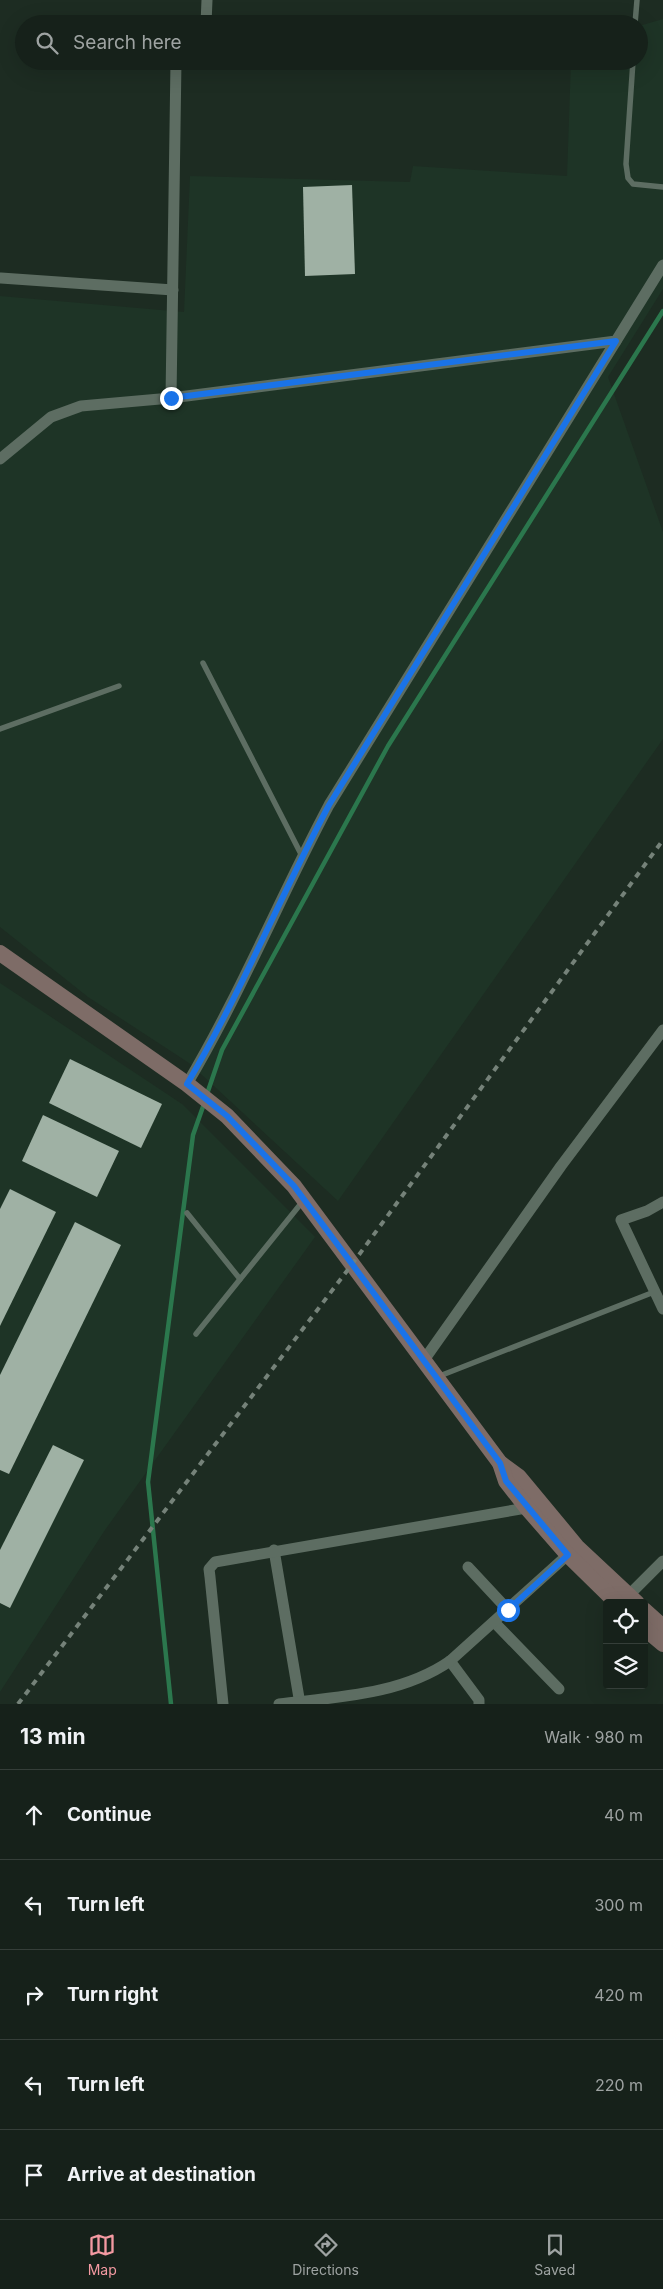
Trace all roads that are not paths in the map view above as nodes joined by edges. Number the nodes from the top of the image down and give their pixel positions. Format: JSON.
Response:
{"nodes":[{"id":1,"x":207,"y":0,"type":"edge"},
{"id":2,"x":637,"y":0,"type":"edge"},
{"id":3,"x":206,"y":15,"type":"edge"},
{"id":4,"x":636,"y":15,"type":"edge"},
{"id":5,"x":176,"y":70,"type":"edge"},
{"id":6,"x":632,"y":70,"type":"edge"},
{"id":7,"x":663,"y":187,"type":"edge"},
{"id":8,"x":663,"y":266,"type":"edge"},
{"id":9,"x":1,"y":278,"type":"edge"},
{"id":10,"x":173,"y":290,"type":"junction"},
{"id":11,"x":616,"y":341,"type":"junction"},
{"id":12,"x":171,"y":398,"type":"junction"},
{"id":13,"x":0,"y":459,"type":"edge"},
{"id":14,"x":202,"y":663,"type":"dead end"},
{"id":15,"x":119,"y":686,"type":"dead end"},
{"id":16,"x":0,"y":729,"type":"edge"},
{"id":17,"x":302,"y":856,"type":"junction"},
{"id":18,"x":0,"y":953,"type":"edge"},
{"id":19,"x":663,"y":1031,"type":"edge"},
{"id":20,"x":190,"y":1087,"type":"junction"},
{"id":21,"x":305,"y":1200,"type":"junction"},
{"id":22,"x":663,"y":1202,"type":"edge"},
{"id":23,"x":186,"y":1213,"type":"dead end"},
{"id":24,"x":240,"y":1279,"type":"junction"},
{"id":25,"x":654,"y":1292,"type":"junction"},
{"id":26,"x":663,"y":1309,"type":"edge"},
{"id":27,"x":196,"y":1334,"type":"dead end"},
{"id":28,"x":424,"y":1360,"type":"junction"},
{"id":29,"x":436,"y":1378,"type":"junction"},
{"id":30,"x":534,"y":1506,"type":"junction"},
{"id":31,"x":274,"y":1550,"type":"junction"},
{"id":32,"x":573,"y":1551,"type":"junction"},
{"id":33,"x":663,"y":1562,"type":"edge"},
{"id":34,"x":468,"y":1567,"type":"dead end"},
{"id":35,"x":624,"y":1599,"type":"edge"},
{"id":36,"x":628,"y":1599,"type":"edge"},
{"id":37,"x":508,"y":1610,"type":"junction"},
{"id":38,"x":648,"y":1614,"type":"edge"},
{"id":39,"x":494,"y":1622,"type":"junction"},
{"id":40,"x":663,"y":1627,"type":"edge"},
{"id":41,"x":648,"y":1631,"type":"edge"},
{"id":42,"x":663,"y":1644,"type":"edge"},
{"id":43,"x":450,"y":1661,"type":"junction"},
{"id":44,"x":559,"y":1689,"type":"dead end"},
{"id":45,"x":299,"y":1703,"type":"edge"},
{"id":46,"x":223,"y":1704,"type":"edge"},
{"id":47,"x":279,"y":1704,"type":"edge"},
{"id":48,"x":479,"y":1704,"type":"edge"}],
"edges":[{"from":1,"to":3,"type":"street"},
{"from":2,"to":4,"type":"lane"},
{"from":5,"to":10,"type":"street"},
{"from":6,"to":7,"type":"lane"},
{"from":8,"to":11,"type":"street"},
{"from":9,"to":10,"type":"street"},
{"from":10,"to":12,"type":"street"},
{"from":11,"to":12,"type":"street"},
{"from":11,"to":17,"type":"street"},
{"from":12,"to":13,"type":"street"},
{"from":14,"to":17,"type":"lane"},
{"from":15,"to":16,"type":"lane"},
{"from":17,"to":20,"type":"street"},
{"from":18,"to":20,"type":"street"},
{"from":19,"to":28,"type":"street"},
{"from":20,"to":21,"type":"street"},
{"from":21,"to":24,"type":"lane"},
{"from":21,"to":28,"type":"street"},
{"from":22,"to":25,"type":"street"},
{"from":23,"to":24,"type":"lane"},
{"from":24,"to":27,"type":"lane"},
{"from":25,"to":26,"type":"street"},
{"from":25,"to":29,"type":"lane"},
{"from":28,"to":29,"type":"street"},
{"from":29,"to":30,"type":"street"},
{"from":30,"to":31,"type":"street"},
{"from":30,"to":32,"type":"street"},
{"from":31,"to":45,"type":"street"},
{"from":31,"to":46,"type":"street"},
{"from":32,"to":35,"type":"street"},
{"from":32,"to":37,"type":"street"},
{"from":33,"to":36,"type":"street"},
{"from":34,"to":37,"type":"street"},
{"from":37,"to":39,"type":"street"},
{"from":38,"to":40,"type":"street"},
{"from":39,"to":43,"type":"street"},
{"from":39,"to":44,"type":"street"},
{"from":41,"to":42,"type":"street"},
{"from":43,"to":45,"type":"street"},
{"from":43,"to":48,"type":"street"},
{"from":45,"to":47,"type":"street"}]}
